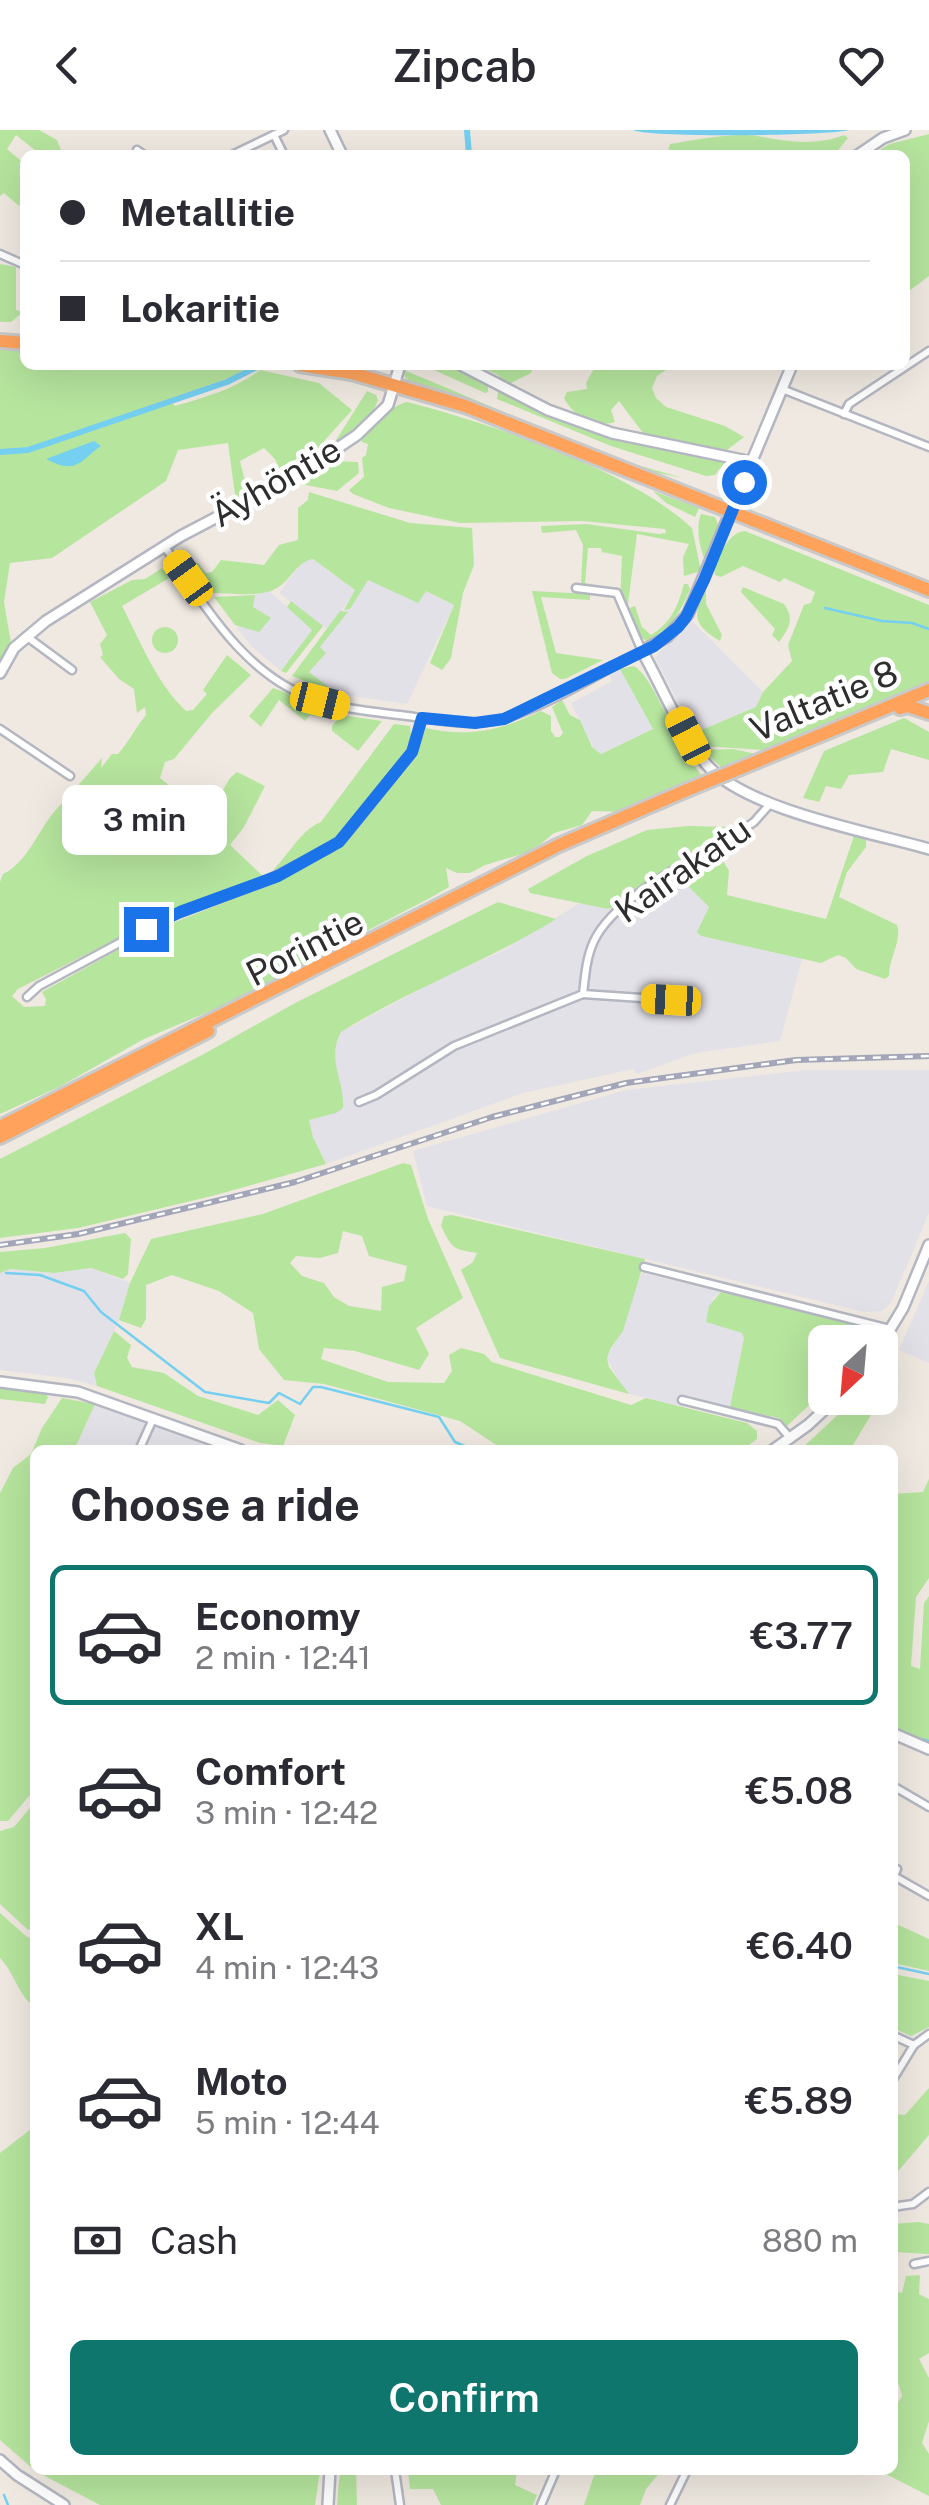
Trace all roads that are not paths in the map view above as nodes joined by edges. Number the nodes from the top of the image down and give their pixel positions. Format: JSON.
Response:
{"nodes":[{"id":1,"x":284,"y":130,"type":"edge"},
{"id":2,"x":906,"y":130,"type":"edge"},
{"id":3,"x":274,"y":135,"type":"junction"},
{"id":4,"x":242,"y":150,"type":"edge"},
{"id":5,"x":282,"y":150,"type":"edge"},
{"id":6,"x":865,"y":150,"type":"edge"},
{"id":7,"x":332,"y":370,"type":"edge"},
{"id":8,"x":399,"y":370,"type":"edge"},
{"id":9,"x":471,"y":370,"type":"edge"},
{"id":10,"x":790,"y":370,"type":"edge"},
{"id":11,"x":900,"y":370,"type":"edge"},
{"id":12,"x":396,"y":385,"type":"junction"},
{"id":13,"x":782,"y":389,"type":"junction"},
{"id":14,"x":844,"y":414,"type":"junction"},
{"id":15,"x":929,"y":447,"type":"edge"},
{"id":16,"x":752,"y":462,"type":"junction"},
{"id":17,"x":731,"y":514,"type":"junction"},
{"id":18,"x":165,"y":546,"type":"junction"},
{"id":19,"x":576,"y":588,"type":"dead end"},
{"id":20,"x":927,"y":591,"type":"edge"},
{"id":21,"x":26,"y":636,"type":"junction"},
{"id":22,"x":642,"y":651,"type":"junction"},
{"id":23,"x":72,"y":670,"type":"dead end"},
{"id":24,"x":0,"y":672,"type":"edge"},
{"id":25,"x":929,"y":690,"type":"edge"},
{"id":26,"x":882,"y":710,"type":"junction"},
{"id":27,"x":929,"y":713,"type":"edge"},
{"id":28,"x":422,"y":718,"type":"junction"},
{"id":29,"x":0,"y":729,"type":"edge"},
{"id":30,"x":70,"y":776,"type":"dead end"},
{"id":31,"x":688,"y":790,"type":"joint"},
{"id":32,"x":770,"y":804,"type":"junction"},
{"id":33,"x":638,"y":812,"type":"junction"},
{"id":34,"x":929,"y":849,"type":"edge"},
{"id":35,"x":583,"y":994,"type":"junction"},
{"id":36,"x":27,"y":997,"type":"dead end"},
{"id":37,"x":671,"y":1000,"type":"dead end"},
{"id":38,"x":359,"y":1102,"type":"dead end"},
{"id":39,"x":0,"y":1126,"type":"edge"},
{"id":40,"x":0,"y":1137,"type":"edge"},
{"id":41,"x":929,"y":1246,"type":"edge"},
{"id":42,"x":644,"y":1268,"type":"dead end"},
{"id":43,"x":880,"y":1325,"type":"edge"},
{"id":44,"x":893,"y":1325,"type":"edge"},
{"id":45,"x":0,"y":1382,"type":"edge"},
{"id":46,"x":682,"y":1400,"type":"dead end"},
{"id":47,"x":817,"y":1415,"type":"edge"},
{"id":48,"x":154,"y":1416,"type":"junction"},
{"id":49,"x":791,"y":1438,"type":"junction"},
{"id":50,"x":141,"y":1445,"type":"edge"},
{"id":51,"x":228,"y":1445,"type":"edge"},
{"id":52,"x":780,"y":1445,"type":"edge"},
{"id":53,"x":898,"y":1736,"type":"edge"},
{"id":54,"x":929,"y":1749,"type":"edge"},
{"id":55,"x":898,"y":1789,"type":"edge"},
{"id":56,"x":929,"y":1806,"type":"edge"},
{"id":57,"x":898,"y":1878,"type":"edge"},
{"id":58,"x":929,"y":1896,"type":"edge"},
{"id":59,"x":929,"y":2034,"type":"edge"},
{"id":60,"x":898,"y":2037,"type":"edge"},
{"id":61,"x":914,"y":2044,"type":"junction"},
{"id":62,"x":898,"y":2071,"type":"edge"},
{"id":63,"x":929,"y":2192,"type":"edge"},
{"id":64,"x":898,"y":2207,"type":"edge"},
{"id":65,"x":929,"y":2261,"type":"edge"},
{"id":66,"x":914,"y":2264,"type":"dead end"},
{"id":67,"x":0,"y":2460,"type":"edge"},
{"id":68,"x":330,"y":2475,"type":"edge"},
{"id":69,"x":396,"y":2475,"type":"edge"},
{"id":70,"x":554,"y":2475,"type":"edge"},
{"id":71,"x":685,"y":2475,"type":"edge"},
{"id":72,"x":671,"y":2503,"type":"edge"},
{"id":73,"x":64,"y":2505,"type":"edge"},
{"id":74,"x":328,"y":2505,"type":"edge"},
{"id":75,"x":400,"y":2505,"type":"edge"},
{"id":76,"x":541,"y":2505,"type":"edge"},
{"id":77,"x":680,"y":2505,"type":"edge"}],
"edges":[{"from":1,"to":3,"type":"street"},
{"from":2,"to":6,"type":"main road"},
{"from":3,"to":4,"type":"street"},
{"from":3,"to":5,"type":"street"},
{"from":7,"to":12,"type":"highway"},
{"from":8,"to":12,"type":"main road"},
{"from":9,"to":16,"type":"main road"},
{"from":10,"to":13,"type":"main road"},
{"from":11,"to":14,"type":"street"},
{"from":12,"to":17,"type":"highway"},
{"from":12,"to":18,"type":"main road","name":"Äyhöntie"},
{"from":13,"to":14,"type":"street"},
{"from":13,"to":16,"type":"main road"},
{"from":14,"to":15,"type":"street"},
{"from":16,"to":17,"type":"main road"},
{"from":17,"to":20,"type":"highway"},
{"from":17,"to":22,"type":"main road"},
{"from":18,"to":21,"type":"main road","name":"Äyhöntie"},
{"from":18,"to":28,"type":"street"},
{"from":19,"to":22,"type":"street"},
{"from":21,"to":23,"type":"street"},
{"from":21,"to":24,"type":"main road","name":"Äyhöntie"},
{"from":22,"to":28,"type":"street"},
{"from":22,"to":32,"type":"main road","name":"Kairakatu"},
{"from":25,"to":26,"type":"highway","name":"Valtatie 8"},
{"from":26,"to":27,"type":"highway"},
{"from":26,"to":31,"type":"highway","name":"Valtatie 8","bridge":true},
{"from":28,"to":36,"type":"street"},
{"from":29,"to":30,"type":"street"},
{"from":31,"to":33,"type":"highway","name":"Porintie"},
{"from":32,"to":34,"type":"main road","name":"Kairakatu"},
{"from":32,"to":35,"type":"street","name":"Kairakatu"},
{"from":33,"to":39,"type":"highway","name":"Porintie"},
{"from":33,"to":40,"type":"highway","name":"Porintie"},
{"from":35,"to":37,"type":"street"},
{"from":35,"to":38,"type":"street"},
{"from":41,"to":44,"type":"main road"},
{"from":42,"to":43,"type":"street"},
{"from":45,"to":48,"type":"main road"},
{"from":46,"to":49,"type":"street"},
{"from":47,"to":49,"type":"main road"},
{"from":48,"to":50,"type":"street"},
{"from":48,"to":51,"type":"main road"},
{"from":49,"to":52,"type":"main road"},
{"from":53,"to":54,"type":"main road"},
{"from":55,"to":56,"type":"street"},
{"from":57,"to":58,"type":"street"},
{"from":59,"to":61,"type":"street"},
{"from":60,"to":61,"type":"street"},
{"from":61,"to":62,"type":"street"},
{"from":63,"to":64,"type":"street"},
{"from":65,"to":66,"type":"street"},
{"from":67,"to":73,"type":"main road"},
{"from":68,"to":74,"type":"main road"},
{"from":69,"to":75,"type":"street"},
{"from":70,"to":76,"type":"street"},
{"from":71,"to":72,"type":"street"},
{"from":72,"to":77,"type":"street"}]}
